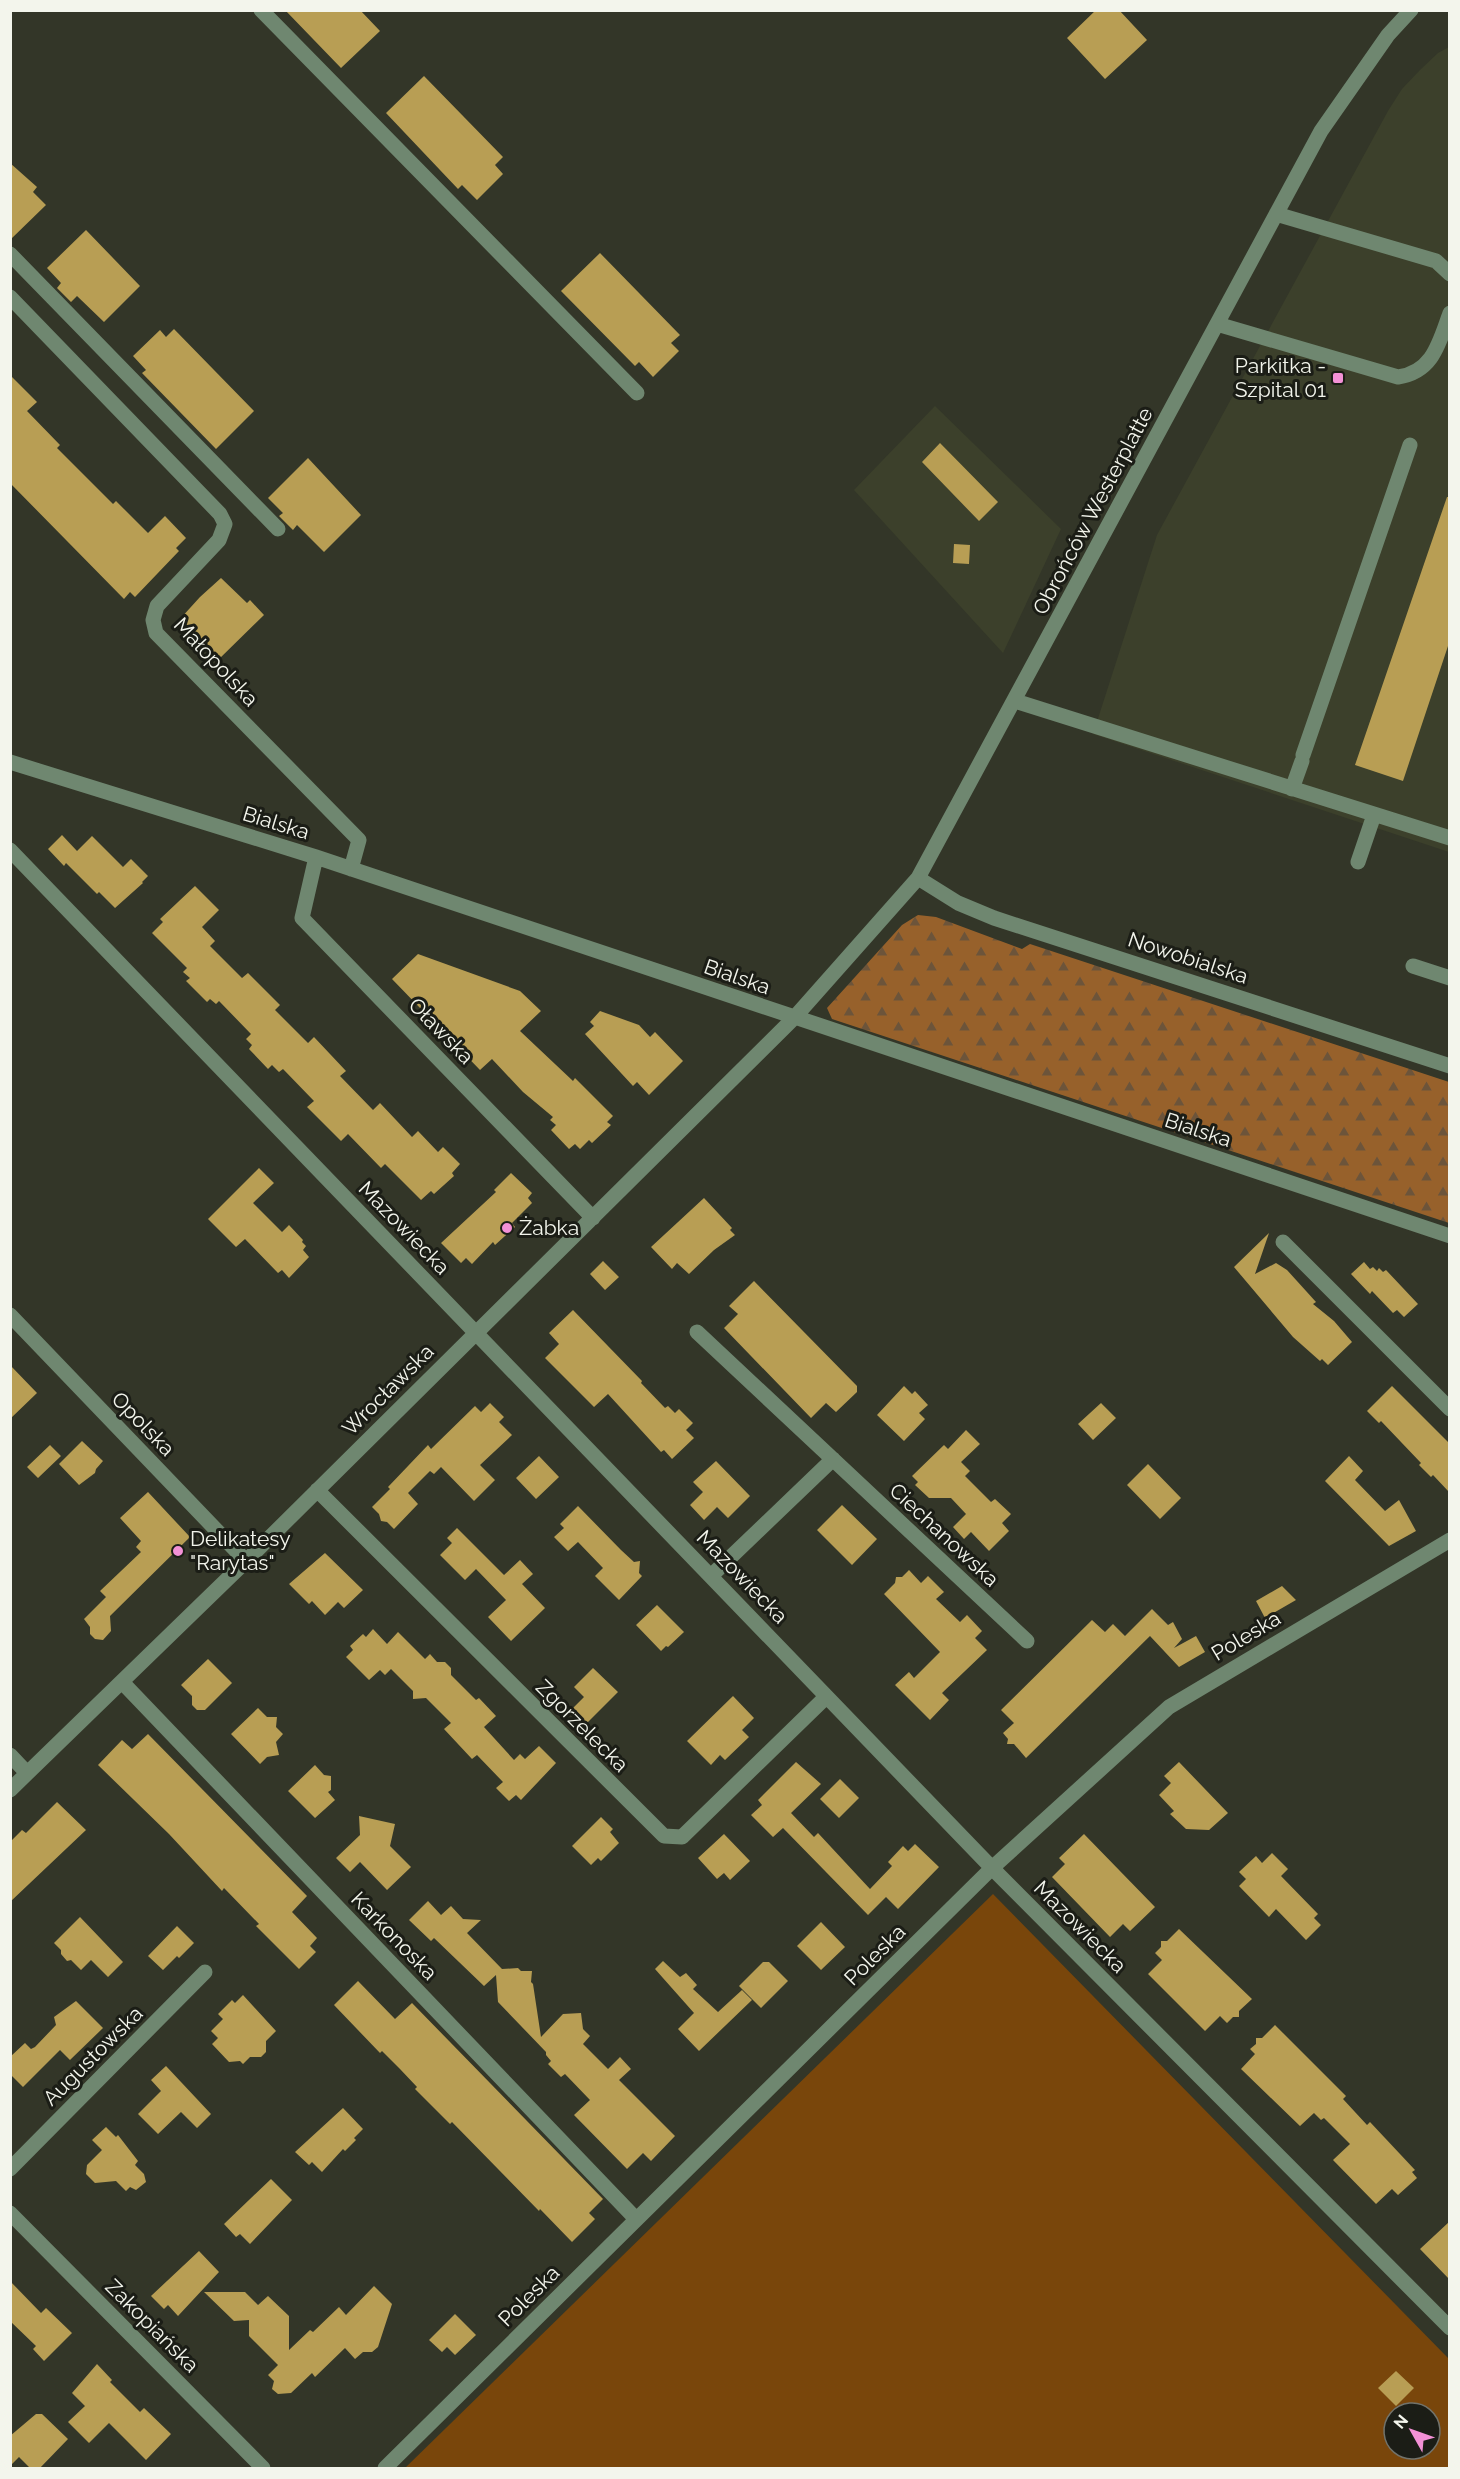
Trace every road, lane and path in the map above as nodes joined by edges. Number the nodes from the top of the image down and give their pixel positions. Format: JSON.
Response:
{"nodes":[{"id":1,"x":261,"y":10,"type":"edge"},
{"id":2,"x":1411,"y":10,"type":"edge"},
{"id":3,"x":1276,"y":213,"type":"junction"},
{"id":4,"x":10,"y":254,"type":"edge"},
{"id":5,"x":1449,"y":274,"type":"edge"},
{"id":6,"x":10,"y":297,"type":"edge"},
{"id":7,"x":1449,"y":313,"type":"edge"},
{"id":8,"x":1217,"y":324,"type":"junction"},
{"id":9,"x":638,"y":393,"type":"dead end"},
{"id":10,"x":1410,"y":446,"type":"dead end"},
{"id":11,"x":278,"y":529,"type":"dead end"},
{"id":12,"x":1015,"y":701,"type":"junction"},
{"id":13,"x":10,"y":762,"type":"edge"},
{"id":14,"x":1292,"y":789,"type":"junction"},
{"id":15,"x":1374,"y":815,"type":"junction"},
{"id":16,"x":1449,"y":838,"type":"edge"},
{"id":17,"x":10,"y":850,"type":"edge"},
{"id":18,"x":316,"y":857,"type":"junction"},
{"id":19,"x":1358,"y":862,"type":"dead end"},
{"id":20,"x":351,"y":869,"type":"junction"},
{"id":21,"x":918,"y":878,"type":"junction"},
{"id":22,"x":1413,"y":966,"type":"dead end"},
{"id":23,"x":1449,"y":978,"type":"edge"},
{"id":24,"x":794,"y":1018,"type":"junction"},
{"id":25,"x":1449,"y":1066,"type":"edge"},
{"id":26,"x":593,"y":1218,"type":"junction"},
{"id":27,"x":1449,"y":1236,"type":"edge"},
{"id":28,"x":1283,"y":1242,"type":"dead end"},
{"id":29,"x":10,"y":1315,"type":"edge"},
{"id":30,"x":697,"y":1332,"type":"dead end"},
{"id":31,"x":475,"y":1333,"type":"junction"},
{"id":32,"x":1449,"y":1409,"type":"edge"},
{"id":33,"x":833,"y":1459,"type":"junction"},
{"id":34,"x":317,"y":1490,"type":"junction"},
{"id":35,"x":1449,"y":1540,"type":"edge"},
{"id":36,"x":246,"y":1561,"type":"junction"},
{"id":37,"x":712,"y":1575,"type":"junction"},
{"id":38,"x":1027,"y":1641,"type":"dead end"},
{"id":39,"x":122,"y":1682,"type":"junction"},
{"id":40,"x":826,"y":1697,"type":"junction"},
{"id":41,"x":10,"y":1755,"type":"edge"},
{"id":42,"x":27,"y":1773,"type":"junction"},
{"id":43,"x":10,"y":1790,"type":"edge"},
{"id":44,"x":992,"y":1868,"type":"junction"},
{"id":45,"x":205,"y":1972,"type":"dead end"},
{"id":46,"x":10,"y":2169,"type":"edge"},
{"id":47,"x":10,"y":2213,"type":"edge"},
{"id":48,"x":636,"y":2219,"type":"junction"},
{"id":49,"x":1449,"y":2328,"type":"edge"},
{"id":50,"x":264,"y":2469,"type":"edge"},
{"id":51,"x":385,"y":2469,"type":"edge"}],
"edges":[{"from":1,"to":9,"type":"street"},
{"from":2,"to":3,"type":"street","name":"Obrońców Westerplatte"},
{"from":3,"to":5,"type":"street"},
{"from":3,"to":8,"type":"street","name":"Obrońców Westerplatte"},
{"from":4,"to":11,"type":"street"},
{"from":6,"to":20,"type":"street","name":"Małopolska"},
{"from":7,"to":8,"type":"street"},
{"from":8,"to":12,"type":"street","name":"Obrońców Westerplatte"},
{"from":10,"to":14,"type":"street"},
{"from":12,"to":14,"type":"street"},
{"from":12,"to":21,"type":"street","name":"Obrońców Westerplatte"},
{"from":13,"to":18,"type":"street","name":"Bialska"},
{"from":14,"to":15,"type":"street"},
{"from":15,"to":16,"type":"street"},
{"from":15,"to":19,"type":"street"},
{"from":17,"to":31,"type":"street","name":"Mazowiecka"},
{"from":18,"to":20,"type":"street","name":"Bialska"},
{"from":18,"to":26,"type":"street","name":"Oławska"},
{"from":20,"to":24,"type":"street","name":"Bialska"},
{"from":21,"to":24,"type":"street","name":"Obrońców Westerplatte"},
{"from":21,"to":25,"type":"street","name":"Nowobialska"},
{"from":22,"to":23,"type":"street"},
{"from":24,"to":26,"type":"street","name":"Wrocławska"},
{"from":24,"to":27,"type":"street","name":"Bialska"},
{"from":26,"to":31,"type":"street","name":"Wrocławska"},
{"from":28,"to":32,"type":"street"},
{"from":29,"to":36,"type":"street","name":"Opolska"},
{"from":30,"to":33,"type":"street","name":"Ciechanowska"},
{"from":31,"to":34,"type":"street","name":"Wrocławska"},
{"from":31,"to":37,"type":"street","name":"Mazowiecka"},
{"from":33,"to":37,"type":"street"},
{"from":33,"to":38,"type":"street","name":"Ciechanowska"},
{"from":34,"to":36,"type":"street","name":"Wrocławska"},
{"from":34,"to":40,"type":"street","name":"Zgorzelecka"},
{"from":35,"to":44,"type":"street","name":"Poleska"},
{"from":36,"to":39,"type":"street","name":"Wrocławska"},
{"from":37,"to":40,"type":"street","name":"Mazowiecka"},
{"from":39,"to":42,"type":"street","name":"Wrocławska"},
{"from":39,"to":48,"type":"street","name":"Karkonoska"},
{"from":40,"to":44,"type":"street","name":"Mazowiecka"},
{"from":41,"to":42,"type":"street"},
{"from":42,"to":43,"type":"street","name":"Wrocławska"},
{"from":44,"to":48,"type":"street","name":"Poleska"},
{"from":44,"to":49,"type":"street","name":"Mazowiecka"},
{"from":45,"to":46,"type":"street","name":"Augustowska"},
{"from":47,"to":50,"type":"street","name":"Zakopiańska"},
{"from":48,"to":51,"type":"street","name":"Poleska"}]}
